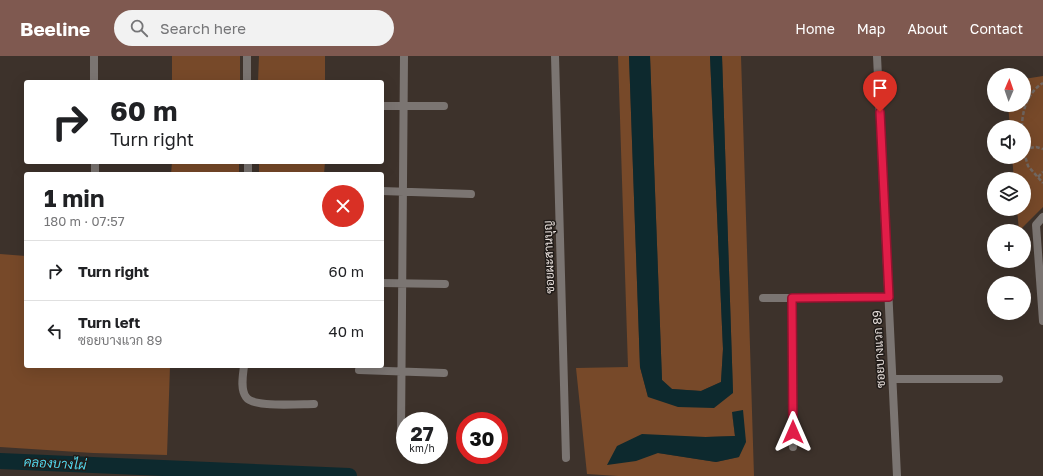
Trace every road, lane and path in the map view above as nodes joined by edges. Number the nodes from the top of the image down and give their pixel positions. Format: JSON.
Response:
{"nodes":[{"id":1,"x":94,"y":56,"type":"edge"},
{"id":2,"x":247,"y":56,"type":"edge"},
{"id":3,"x":404,"y":56,"type":"edge"},
{"id":4,"x":555,"y":56,"type":"edge"},
{"id":5,"x":878,"y":56,"type":"edge"},
{"id":6,"x":94,"y":80,"type":"edge"},
{"id":7,"x":247,"y":80,"type":"edge"},
{"id":8,"x":1043,"y":83,"type":"edge"},
{"id":9,"x":384,"y":106,"type":"edge"},
{"id":10,"x":403,"y":106,"type":"junction"},
{"id":11,"x":444,"y":106,"type":"dead end"},
{"id":12,"x":1022,"y":120,"type":"edge"},
{"id":13,"x":1031,"y":148,"type":"edge"},
{"id":14,"x":1043,"y":149,"type":"edge"},
{"id":15,"x":1027,"y":164,"type":"edge"},
{"id":16,"x":1043,"y":172,"type":"edge"},
{"id":17,"x":1038,"y":177,"type":"junction"},
{"id":18,"x":1043,"y":183,"type":"edge"},
{"id":19,"x":384,"y":191,"type":"edge"},
{"id":20,"x":402,"y":192,"type":"junction"},
{"id":21,"x":471,"y":194,"type":"dead end"},
{"id":22,"x":1043,"y":217,"type":"edge"},
{"id":23,"x":384,"y":282,"type":"edge"},
{"id":24,"x":403,"y":283,"type":"junction"},
{"id":25,"x":445,"y":284,"type":"dead end"},
{"id":26,"x":889,"y":297,"type":"junction"},
{"id":27,"x":763,"y":298,"type":"dead end"},
{"id":28,"x":792,"y":298,"type":"junction"},
{"id":29,"x":1043,"y":315,"type":"edge"},
{"id":30,"x":1043,"y":321,"type":"edge"},
{"id":31,"x":244,"y":368,"type":"edge"},
{"id":32,"x":359,"y":370,"type":"dead end"},
{"id":33,"x":402,"y":372,"type":"junction"},
{"id":34,"x":444,"y":373,"type":"dead end"},
{"id":35,"x":893,"y":378,"type":"junction"},
{"id":36,"x":999,"y":379,"type":"dead end"},
{"id":37,"x":314,"y":404,"type":"dead end"},
{"id":38,"x":401,"y":412,"type":"edge"},
{"id":39,"x":793,"y":447,"type":"dead end"},
{"id":40,"x":566,"y":458,"type":"dead end"},
{"id":41,"x":897,"y":475,"type":"edge"}],
"edges":[{"from":1,"to":6,"type":"street"},
{"from":2,"to":7,"type":"street"},
{"from":3,"to":10,"type":"street"},
{"from":4,"to":40,"type":"street","name":"ซอยผะสานบุญ"},
{"from":5,"to":26,"type":"street","name":"ซอยบางแวก 89"},
{"from":8,"to":12,"type":"path"},
{"from":9,"to":10,"type":"street"},
{"from":10,"to":11,"type":"street"},
{"from":10,"to":20,"type":"street"},
{"from":13,"to":14,"type":"path"},
{"from":15,"to":17,"type":"path"},
{"from":16,"to":17,"type":"path"},
{"from":17,"to":18,"type":"path"},
{"from":19,"to":20,"type":"street"},
{"from":20,"to":21,"type":"street"},
{"from":20,"to":24,"type":"street"},
{"from":22,"to":29,"type":"street"},
{"from":23,"to":24,"type":"street"},
{"from":24,"to":25,"type":"street"},
{"from":24,"to":33,"type":"street"},
{"from":26,"to":28,"type":"street"},
{"from":26,"to":35,"type":"street","name":"ซอยบางแวก 89"},
{"from":27,"to":28,"type":"street"},
{"from":28,"to":39,"type":"street"},
{"from":29,"to":30,"type":"street"},
{"from":31,"to":37,"type":"street"},
{"from":32,"to":33,"type":"street"},
{"from":33,"to":34,"type":"street"},
{"from":33,"to":38,"type":"street"},
{"from":35,"to":36,"type":"street"},
{"from":35,"to":41,"type":"street","name":"ซอยบางแวก 89"}]}
